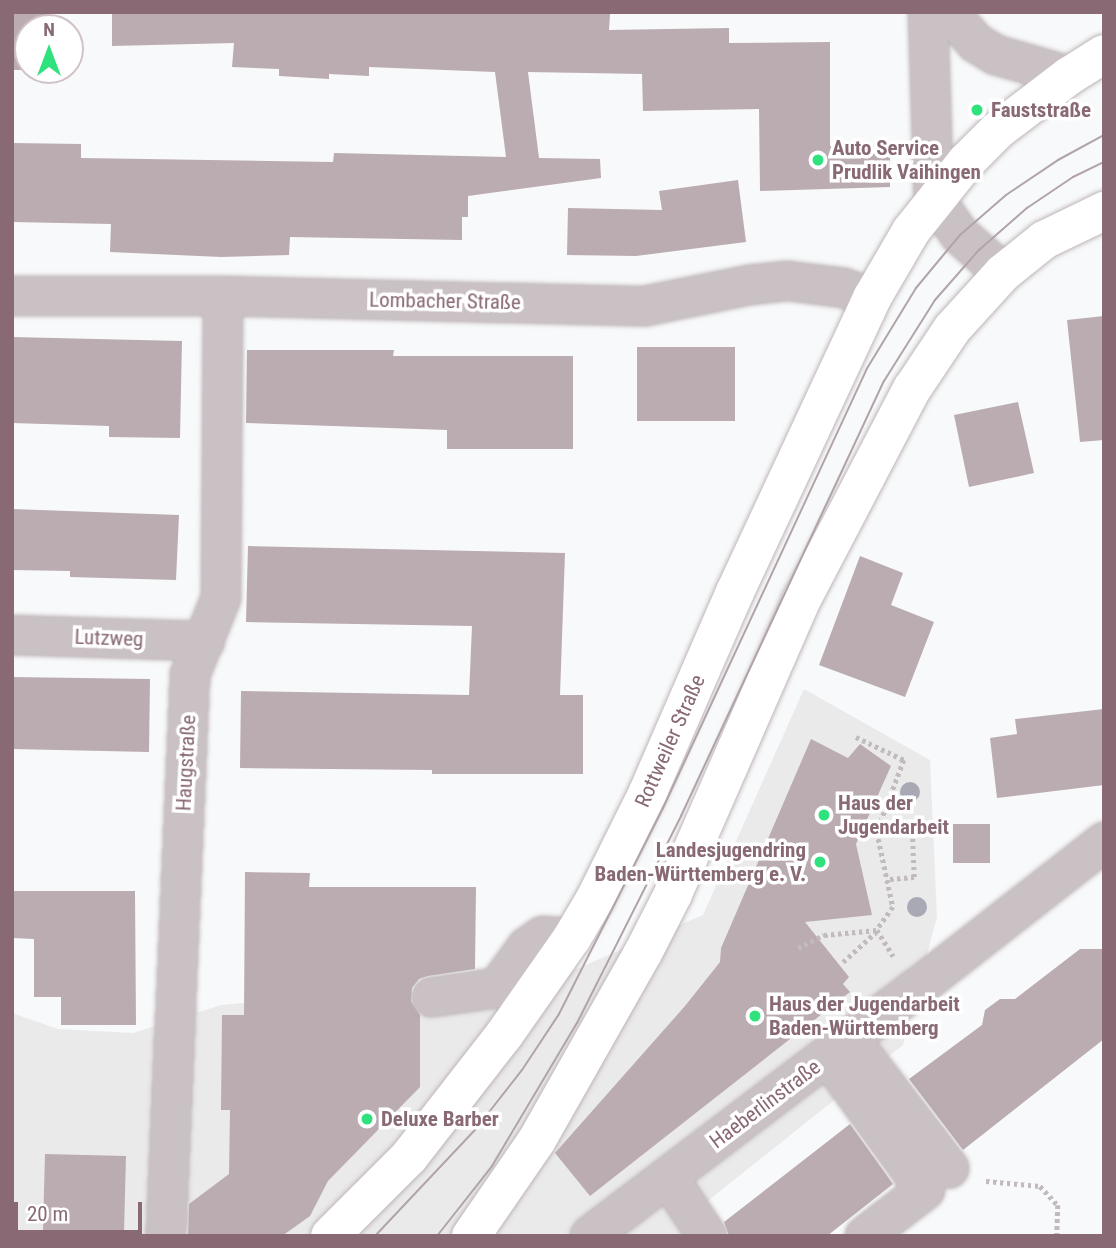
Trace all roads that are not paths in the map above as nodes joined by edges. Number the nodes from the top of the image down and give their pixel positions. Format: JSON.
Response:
{"nodes":[{"id":1,"x":928,"y":12,"type":"edge"},
{"id":2,"x":949,"y":12,"type":"edge"},
{"id":3,"x":1093,"y":62,"type":"edge"},
{"id":4,"x":934,"y":198,"type":"junction"},
{"id":5,"x":1104,"y":211,"type":"edge"},
{"id":6,"x":1003,"y":273,"type":"junction"},
{"id":7,"x":12,"y":296,"type":"edge"},
{"id":8,"x":223,"y":296,"type":"junction"},
{"id":9,"x":872,"y":298,"type":"junction"},
{"id":10,"x":12,"y":635,"type":"edge"},
{"id":11,"x":205,"y":641,"type":"junction"},
{"id":12,"x":1104,"y":842,"type":"edge"},
{"id":13,"x":572,"y":938,"type":"junction"},
{"id":14,"x":504,"y":1035,"type":"junction"},
{"id":15,"x":839,"y":1048,"type":"junction"},
{"id":16,"x":949,"y":1168,"type":"dead end"},
{"id":17,"x":668,"y":1177,"type":"junction"},
{"id":18,"x":166,"y":1236,"type":"edge"},
{"id":19,"x":330,"y":1236,"type":"edge"},
{"id":20,"x":471,"y":1236,"type":"edge"},
{"id":21,"x":590,"y":1236,"type":"edge"},
{"id":22,"x":708,"y":1236,"type":"edge"},
{"id":23,"x":865,"y":1236,"type":"edge"}],
"edges":[{"from":1,"to":4,"type":"street"},
{"from":2,"to":3,"type":"street"},
{"from":3,"to":4,"type":"main road","name":"Rottweiler Straße"},
{"from":4,"to":6,"type":"street"},
{"from":4,"to":9,"type":"main road","name":"Rottweiler Straße"},
{"from":5,"to":6,"type":"main road"},
{"from":6,"to":20,"type":"main road"},
{"from":7,"to":8,"type":"street","name":"Lombacher Straße"},
{"from":8,"to":9,"type":"street","name":"Lombacher Straße"},
{"from":8,"to":11,"type":"street","name":"Haugstraße"},
{"from":9,"to":13,"type":"main road","name":"Rottweiler Straße"},
{"from":10,"to":11,"type":"street","name":"Lutzweg"},
{"from":11,"to":18,"type":"street","name":"Haugstraße"},
{"from":12,"to":15,"type":"street","name":"Haeberlinstraße"},
{"from":13,"to":14,"type":"main road","name":"Rottweiler Straße"},
{"from":13,"to":14,"type":"street"},
{"from":14,"to":19,"type":"main road","name":"Rottweiler Straße"},
{"from":15,"to":16,"type":"street"},
{"from":15,"to":17,"type":"street","name":"Haeberlinstraße"},
{"from":15,"to":23,"type":"street"},
{"from":17,"to":21,"type":"street","name":"Haeberlinstraße"},
{"from":17,"to":22,"type":"street"}]}
